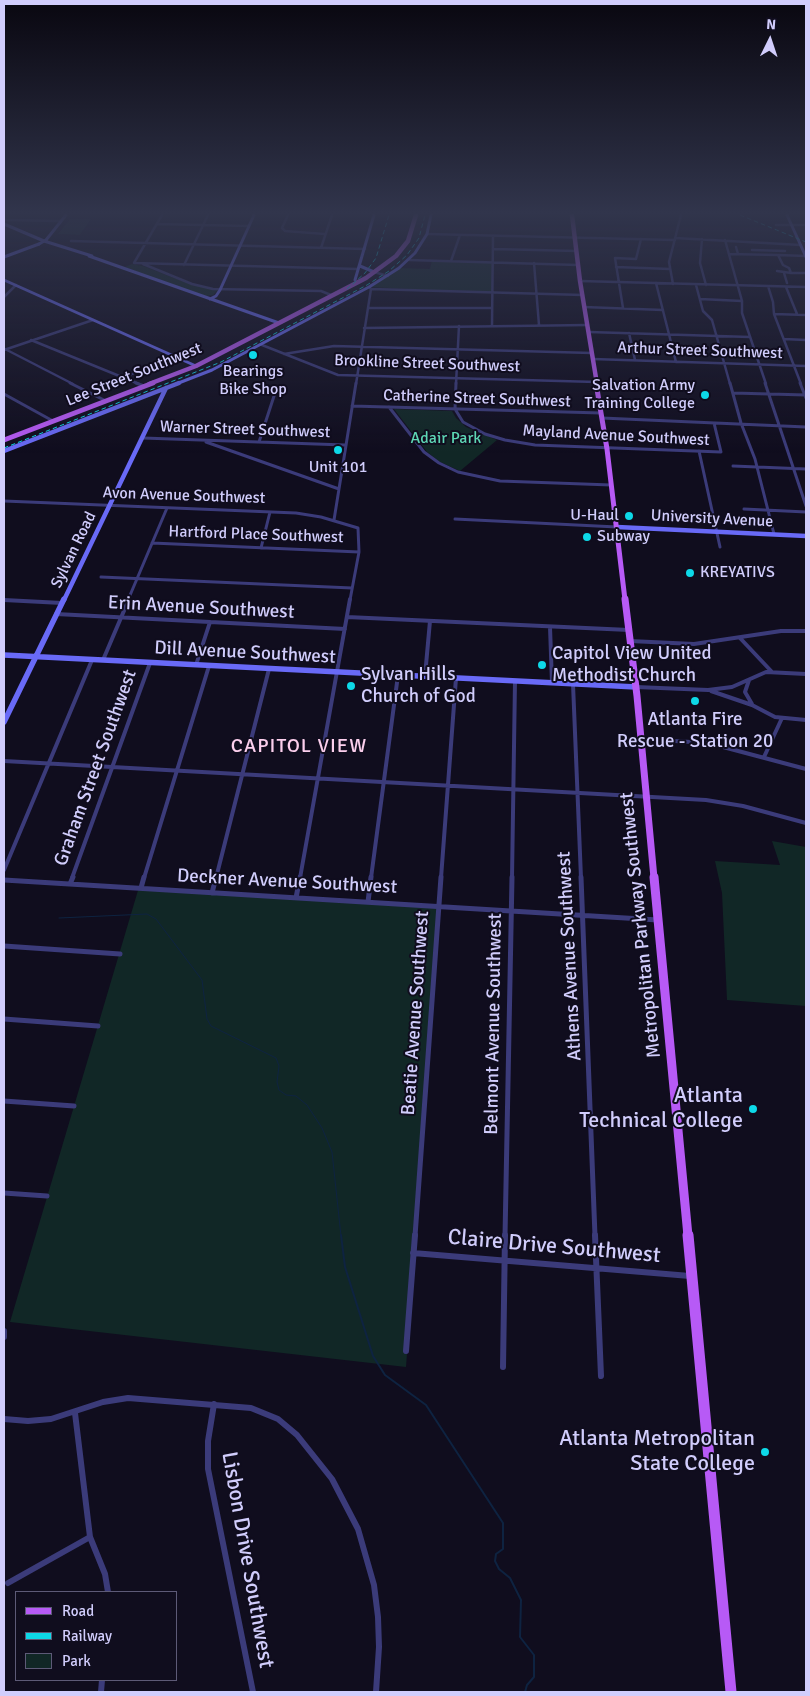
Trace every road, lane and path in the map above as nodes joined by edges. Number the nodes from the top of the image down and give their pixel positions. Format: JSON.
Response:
{"nodes":[{"id":1,"x":36,"y":294,"type":"edge"},
{"id":2,"x":195,"y":294,"type":"edge"},
{"id":3,"x":217,"y":294,"type":"joint"},
{"id":4,"x":358,"y":294,"type":"edge"},
{"id":5,"x":369,"y":294,"type":"edge"},
{"id":6,"x":492,"y":294,"type":"edge"},
{"id":7,"x":536,"y":294,"type":"edge"},
{"id":8,"x":543,"y":294,"type":"edge"},
{"id":9,"x":620,"y":294,"type":"edge"},
{"id":10,"x":659,"y":294,"type":"edge"},
{"id":11,"x":699,"y":294,"type":"edge"},
{"id":12,"x":741,"y":294,"type":"edge"},
{"id":13,"x":771,"y":294,"type":"edge"},
{"id":14,"x":789,"y":294,"type":"edge"},
{"id":15,"x":331,"y":295,"type":"edge"},
{"id":16,"x":582,"y":295,"type":"joint"},
{"id":17,"x":210,"y":299,"type":"junction"},
{"id":18,"x":700,"y":299,"type":"junction"},
{"id":19,"x":742,"y":301,"type":"junction"},
{"id":20,"x":223,"y":303,"type":"junction"},
{"id":21,"x":584,"y":307,"type":"junction"},
{"id":22,"x":368,"y":308,"type":"junction"},
{"id":23,"x":492,"y":308,"type":"junction"},
{"id":24,"x":623,"y":308,"type":"junction"},
{"id":25,"x":663,"y":310,"type":"junction"},
{"id":26,"x":774,"y":314,"type":"junction"},
{"id":27,"x":796,"y":314,"type":"junction"},
{"id":28,"x":806,"y":316,"type":"edge"},
{"id":29,"x":93,"y":320,"type":"junction"},
{"id":30,"x":279,"y":323,"type":"junction"},
{"id":31,"x":492,"y":325,"type":"junction"},
{"id":32,"x":539,"y":325,"type":"junction"},
{"id":33,"x":588,"y":325,"type":"junction"},
{"id":34,"x":459,"y":326,"type":"junction"},
{"id":35,"x":364,"y":328,"type":"junction"},
{"id":36,"x":589,"y":332,"type":"junction"},
{"id":37,"x":629,"y":334,"type":"junction"},
{"id":38,"x":669,"y":335,"type":"junction"},
{"id":39,"x":717,"y":336,"type":"junction"},
{"id":40,"x":750,"y":338,"type":"junction"},
{"id":41,"x":784,"y":339,"type":"junction"},
{"id":42,"x":31,"y":340,"type":"junction"},
{"id":43,"x":806,"y":340,"type":"edge"},
{"id":44,"x":262,"y":345,"type":"junction"},
{"id":45,"x":361,"y":347,"type":"junction"},
{"id":46,"x":458,"y":349,"type":"junction"},
{"id":47,"x":5,"y":350,"type":"edge"},
{"id":48,"x":302,"y":351,"type":"junction"},
{"id":49,"x":284,"y":354,"type":"junction"},
{"id":50,"x":592,"y":356,"type":"junction"},
{"id":51,"x":298,"y":360,"type":"junction"},
{"id":52,"x":635,"y":360,"type":"junction"},
{"id":53,"x":676,"y":362,"type":"junction"},
{"id":54,"x":724,"y":364,"type":"junction"},
{"id":55,"x":759,"y":365,"type":"junction"},
{"id":56,"x":196,"y":366,"type":"junction"},
{"id":57,"x":794,"y":366,"type":"junction"},
{"id":58,"x":806,"y":366,"type":"edge"},
{"id":59,"x":136,"y":372,"type":"dead end"},
{"id":60,"x":357,"y":375,"type":"junction"},
{"id":61,"x":124,"y":378,"type":"junction"},
{"id":62,"x":456,"y":378,"type":"junction"},
{"id":63,"x":155,"y":382,"type":"junction"},
{"id":64,"x":597,"y":382,"type":"junction"},
{"id":65,"x":144,"y":386,"type":"junction"},
{"id":66,"x":166,"y":388,"type":"junction"},
{"id":67,"x":733,"y":392,"type":"junction"},
{"id":68,"x":275,"y":393,"type":"dead end"},
{"id":69,"x":4,"y":394,"type":"edge"},
{"id":70,"x":770,"y":394,"type":"junction"},
{"id":71,"x":806,"y":396,"type":"edge"},
{"id":72,"x":106,"y":401,"type":"junction"},
{"id":73,"x":352,"y":406,"type":"junction"},
{"id":74,"x":389,"y":407,"type":"junction"},
{"id":75,"x":455,"y":409,"type":"junction"},
{"id":76,"x":602,"y":416,"type":"junction"},
{"id":77,"x":53,"y":421,"type":"junction"},
{"id":78,"x":714,"y":423,"type":"junction"},
{"id":79,"x":742,"y":424,"type":"junction"},
{"id":80,"x":780,"y":426,"type":"junction"},
{"id":81,"x":806,"y":426,"type":"edge"},
{"id":82,"x":143,"y":438,"type":"junction"},
{"id":83,"x":4,"y":440,"type":"edge"},
{"id":84,"x":201,"y":440,"type":"junction"},
{"id":85,"x":259,"y":442,"type":"junction"},
{"id":86,"x":346,"y":445,"type":"junction"},
{"id":87,"x":606,"y":447,"type":"junction"},
{"id":88,"x":4,"y":451,"type":"edge"},
{"id":89,"x":699,"y":451,"type":"junction"},
{"id":90,"x":732,"y":466,"type":"dead end"},
{"id":91,"x":757,"y":467,"type":"junction"},
{"id":92,"x":795,"y":468,"type":"junction"},
{"id":93,"x":806,"y":469,"type":"edge"},
{"id":94,"x":611,"y":485,"type":"junction"},
{"id":95,"x":339,"y":489,"type":"junction"},
{"id":96,"x":4,"y":501,"type":"edge"},
{"id":97,"x":109,"y":506,"type":"junction"},
{"id":98,"x":806,"y":506,"type":"edge"},
{"id":99,"x":167,"y":508,"type":"junction"},
{"id":100,"x":744,"y":509,"type":"dead end"},
{"id":101,"x":768,"y":510,"type":"junction"},
{"id":102,"x":270,"y":512,"type":"junction"},
{"id":103,"x":806,"y":512,"type":"edge"},
{"id":104,"x":456,"y":519,"type":"dead end"},
{"id":105,"x":334,"y":520,"type":"junction"},
{"id":106,"x":617,"y":527,"type":"junction"},
{"id":107,"x":718,"y":532,"type":"junction"},
{"id":108,"x":774,"y":534,"type":"junction"},
{"id":109,"x":806,"y":536,"type":"edge"},
{"id":110,"x":152,"y":543,"type":"junction"},
{"id":111,"x":720,"y":547,"type":"dead end"},
{"id":112,"x":261,"y":548,"type":"junction"},
{"id":113,"x":359,"y":552,"type":"junction"},
{"id":114,"x":101,"y":576,"type":"dead end"},
{"id":115,"x":138,"y":578,"type":"junction"},
{"id":116,"x":352,"y":588,"type":"junction"},
{"id":117,"x":4,"y":600,"type":"edge"},
{"id":118,"x":62,"y":603,"type":"junction"},
{"id":119,"x":56,"y":614,"type":"junction"},
{"id":120,"x":122,"y":617,"type":"junction"},
{"id":121,"x":347,"y":617,"type":"junction"},
{"id":122,"x":430,"y":621,"type":"junction"},
{"id":123,"x":210,"y":622,"type":"junction"},
{"id":124,"x":550,"y":626,"type":"junction"},
{"id":125,"x":345,"y":629,"type":"junction"},
{"id":126,"x":629,"y":630,"type":"junction"},
{"id":127,"x":806,"y":631,"type":"edge"},
{"id":128,"x":740,"y":638,"type":"junction"},
{"id":129,"x":630,"y":642,"type":"junction"},
{"id":130,"x":4,"y":655,"type":"edge"},
{"id":131,"x":36,"y":657,"type":"junction"},
{"id":132,"x":92,"y":660,"type":"junction"},
{"id":133,"x":103,"y":660,"type":"junction"},
{"id":134,"x":150,"y":663,"type":"junction"},
{"id":135,"x":196,"y":665,"type":"junction"},
{"id":136,"x":209,"y":666,"type":"junction"},
{"id":137,"x":268,"y":669,"type":"junction"},
{"id":138,"x":338,"y":672,"type":"junction"},
{"id":139,"x":772,"y":672,"type":"junction"},
{"id":140,"x":806,"y":674,"type":"edge"},
{"id":141,"x":398,"y":675,"type":"junction"},
{"id":142,"x":425,"y":676,"type":"junction"},
{"id":143,"x":456,"y":678,"type":"junction"},
{"id":144,"x":750,"y":679,"type":"junction"},
{"id":145,"x":515,"y":681,"type":"junction"},
{"id":146,"x":552,"y":683,"type":"junction"},
{"id":147,"x":573,"y":684,"type":"junction"},
{"id":148,"x":636,"y":687,"type":"junction"},
{"id":149,"x":708,"y":690,"type":"junction"},
{"id":150,"x":752,"y":704,"type":"junction"},
{"id":151,"x":782,"y":718,"type":"junction"},
{"id":152,"x":4,"y":720,"type":"edge"},
{"id":153,"x":806,"y":720,"type":"edge"},
{"id":154,"x":641,"y":739,"type":"junction"},
{"id":155,"x":764,"y":757,"type":"junction"},
{"id":156,"x":4,"y":761,"type":"edge"},
{"id":157,"x":48,"y":764,"type":"junction"},
{"id":158,"x":112,"y":768,"type":"junction"},
{"id":159,"x":806,"y":768,"type":"edge"},
{"id":160,"x":177,"y":771,"type":"junction"},
{"id":161,"x":242,"y":774,"type":"junction"},
{"id":162,"x":319,"y":779,"type":"junction"},
{"id":163,"x":384,"y":782,"type":"junction"},
{"id":164,"x":448,"y":786,"type":"junction"},
{"id":165,"x":512,"y":789,"type":"junction"},
{"id":166,"x":578,"y":793,"type":"junction"},
{"id":167,"x":646,"y":797,"type":"junction"},
{"id":168,"x":806,"y":823,"type":"edge"},
{"id":169,"x":4,"y":870,"type":"edge"},
{"id":170,"x":4,"y":880,"type":"edge"},
{"id":171,"x":70,"y":884,"type":"junction"},
{"id":172,"x":141,"y":888,"type":"junction"},
{"id":173,"x":212,"y":893,"type":"junction"},
{"id":174,"x":296,"y":898,"type":"junction"},
{"id":175,"x":368,"y":902,"type":"junction"},
{"id":176,"x":438,"y":906,"type":"junction"},
{"id":177,"x":510,"y":911,"type":"junction"},
{"id":178,"x":582,"y":915,"type":"junction"},
{"id":179,"x":658,"y":920,"type":"junction"},
{"id":180,"x":4,"y":946,"type":"edge"},
{"id":181,"x":120,"y":954,"type":"dead end"},
{"id":182,"x":4,"y":1019,"type":"edge"},
{"id":183,"x":98,"y":1026,"type":"dead end"},
{"id":184,"x":4,"y":1101,"type":"edge"},
{"id":185,"x":74,"y":1106,"type":"dead end"},
{"id":186,"x":4,"y":1193,"type":"edge"},
{"id":187,"x":47,"y":1196,"type":"dead end"},
{"id":188,"x":413,"y":1254,"type":"junction"},
{"id":189,"x":505,"y":1261,"type":"junction"},
{"id":190,"x":597,"y":1268,"type":"junction"},
{"id":191,"x":692,"y":1276,"type":"junction"},
{"id":192,"x":4,"y":1331,"type":"edge"},
{"id":193,"x":4,"y":1336,"type":"edge"},
{"id":194,"x":406,"y":1351,"type":"dead end"},
{"id":195,"x":504,"y":1367,"type":"dead end"},
{"id":196,"x":601,"y":1376,"type":"dead end"},
{"id":197,"x":214,"y":1404,"type":"junction"},
{"id":198,"x":75,"y":1413,"type":"junction"},
{"id":199,"x":4,"y":1419,"type":"edge"},
{"id":200,"x":90,"y":1537,"type":"junction"},
{"id":201,"x":8,"y":1583,"type":"dead end"},
{"id":202,"x":108,"y":1591,"type":"edge"},
{"id":203,"x":253,"y":1692,"type":"edge"},
{"id":204,"x":376,"y":1692,"type":"edge"},
{"id":205,"x":731,"y":1692,"type":"edge"}],
"edges":[{"from":1,"to":29,"type":"street"},
{"from":2,"to":17,"type":"street"},
{"from":3,"to":17,"type":"street"},
{"from":3,"to":20,"type":"street"},
{"from":4,"to":44,"type":"street"},
{"from":5,"to":22,"type":"street"},
{"from":6,"to":23,"type":"street"},
{"from":7,"to":32,"type":"street"},
{"from":8,"to":16,"type":"street"},
{"from":9,"to":24,"type":"street"},
{"from":10,"to":25,"type":"street"},
{"from":11,"to":18,"type":"street"},
{"from":12,"to":19,"type":"street"},
{"from":13,"to":26,"type":"street"},
{"from":14,"to":27,"type":"street"},
{"from":15,"to":30,"type":"main road","name":"Lee Street Southwest"},
{"from":16,"to":21,"type":"main road","name":"Metropolitan Parkway Southwest"},
{"from":17,"to":20,"type":"street"},
{"from":18,"to":19,"type":"street"},
{"from":18,"to":39,"type":"street"},
{"from":19,"to":40,"type":"street"},
{"from":20,"to":30,"type":"street"},
{"from":21,"to":24,"type":"street"},
{"from":21,"to":33,"type":"main road","name":"Metropolitan Parkway Southwest"},
{"from":22,"to":23,"type":"street"},
{"from":22,"to":35,"type":"street"},
{"from":23,"to":31,"type":"street"},
{"from":24,"to":25,"type":"street"},
{"from":25,"to":38,"type":"street"},
{"from":26,"to":27,"type":"street"},
{"from":26,"to":41,"type":"street"},
{"from":27,"to":28,"type":"street"},
{"from":29,"to":42,"type":"street"},
{"from":29,"to":56,"type":"street"},
{"from":30,"to":56,"type":"main road","name":"Lee Street Southwest"},
{"from":31,"to":32,"type":"street"},
{"from":31,"to":34,"type":"street"},
{"from":32,"to":33,"type":"street"},
{"from":33,"to":36,"type":"main road","name":"Metropolitan Parkway Southwest"},
{"from":34,"to":35,"type":"street"},
{"from":34,"to":46,"type":"street"},
{"from":35,"to":45,"type":"street"},
{"from":36,"to":37,"type":"street"},
{"from":36,"to":50,"type":"main road","name":"Metropolitan Parkway Southwest"},
{"from":37,"to":38,"type":"street"},
{"from":37,"to":52,"type":"street"},
{"from":38,"to":39,"type":"street"},
{"from":38,"to":53,"type":"street"},
{"from":39,"to":40,"type":"street"},
{"from":39,"to":54,"type":"street"},
{"from":40,"to":55,"type":"street"},
{"from":41,"to":43,"type":"street"},
{"from":41,"to":57,"type":"street"},
{"from":42,"to":47,"type":"street"},
{"from":42,"to":61,"type":"street"},
{"from":44,"to":49,"type":"street","name":"Brookline Street Southwest"},
{"from":44,"to":66,"type":"street"},
{"from":45,"to":46,"type":"street","name":"Arthur Street Southwest"},
{"from":45,"to":48,"type":"street","name":"Arthur Street Southwest"},
{"from":45,"to":60,"type":"street"},
{"from":46,"to":50,"type":"street","name":"Arthur Street Southwest"},
{"from":46,"to":62,"type":"street"},
{"from":47,"to":72,"type":"street"},
{"from":48,"to":49,"type":"street","name":"Arthur Street Southwest"},
{"from":48,"to":51,"type":"street"},
{"from":49,"to":51,"type":"street","name":"Brookline Street Southwest"},
{"from":50,"to":52,"type":"street","name":"Arthur Street Southwest"},
{"from":50,"to":64,"type":"main road","name":"Metropolitan Parkway Southwest"},
{"from":51,"to":60,"type":"street","name":"Brookline Street Southwest"},
{"from":52,"to":53,"type":"street","name":"Arthur Street Southwest"},
{"from":53,"to":54,"type":"street","name":"Arthur Street Southwest"},
{"from":54,"to":55,"type":"street","name":"Arthur Street Southwest"},
{"from":54,"to":67,"type":"street"},
{"from":55,"to":57,"type":"street","name":"Arthur Street Southwest"},
{"from":55,"to":70,"type":"street"},
{"from":56,"to":63,"type":"main road","name":"Lee Street Southwest"},
{"from":57,"to":58,"type":"street","name":"Arthur Street Southwest"},
{"from":57,"to":71,"type":"street"},
{"from":59,"to":61,"type":"street"},
{"from":60,"to":62,"type":"street","name":"Brookline Street Southwest"},
{"from":60,"to":73,"type":"street"},
{"from":61,"to":65,"type":"street"},
{"from":62,"to":64,"type":"street","name":"Brookline Street Southwest"},
{"from":62,"to":75,"type":"street"},
{"from":63,"to":65,"type":"main road","name":"Lee Street Southwest"},
{"from":63,"to":66,"type":"street"},
{"from":64,"to":76,"type":"main road","name":"Metropolitan Parkway Southwest"},
{"from":65,"to":72,"type":"main road","name":"Lee Street Southwest"},
{"from":66,"to":82,"type":"street","name":"Sylvan Road"},
{"from":66,"to":88,"type":"street"},
{"from":67,"to":70,"type":"street"},
{"from":67,"to":79,"type":"street"},
{"from":68,"to":85,"type":"street"},
{"from":69,"to":77,"type":"street"},
{"from":70,"to":71,"type":"street"},
{"from":70,"to":80,"type":"street"},
{"from":72,"to":77,"type":"main road","name":"Lee Street Southwest"},
{"from":73,"to":74,"type":"street","name":"Catherine Street Southwest"},
{"from":73,"to":86,"type":"street"},
{"from":74,"to":75,"type":"street","name":"Catherine Street Southwest"},
{"from":74,"to":94,"type":"street"},
{"from":75,"to":76,"type":"street","name":"Catherine Street Southwest"},
{"from":75,"to":87,"type":"street","name":"Mayland Avenue Southwest"},
{"from":76,"to":78,"type":"street","name":"Catherine Street Southwest"},
{"from":76,"to":87,"type":"main road","name":"Metropolitan Parkway Southwest"},
{"from":77,"to":83,"type":"main road","name":"Lee Street Southwest"},
{"from":78,"to":79,"type":"street","name":"Catherine Street Southwest"},
{"from":78,"to":89,"type":"street","name":"Mayland Avenue Southwest"},
{"from":79,"to":80,"type":"street","name":"Catherine Street Southwest"},
{"from":79,"to":91,"type":"street"},
{"from":80,"to":81,"type":"street","name":"Catherine Street Southwest"},
{"from":80,"to":92,"type":"street"},
{"from":82,"to":84,"type":"street","name":"Warner Street Southwest"},
{"from":82,"to":97,"type":"street","name":"Sylvan Road"},
{"from":84,"to":85,"type":"street","name":"Warner Street Southwest"},
{"from":84,"to":95,"type":"street"},
{"from":85,"to":86,"type":"street","name":"Warner Street Southwest"},
{"from":86,"to":95,"type":"street"},
{"from":87,"to":89,"type":"street","name":"Mayland Avenue Southwest"},
{"from":87,"to":94,"type":"main road","name":"Metropolitan Parkway Southwest"},
{"from":89,"to":107,"type":"street"},
{"from":90,"to":91,"type":"street"},
{"from":91,"to":92,"type":"street"},
{"from":91,"to":101,"type":"street"},
{"from":92,"to":93,"type":"street"},
{"from":92,"to":98,"type":"street"},
{"from":94,"to":106,"type":"main road","name":"Metropolitan Parkway Southwest"},
{"from":95,"to":105,"type":"street"},
{"from":96,"to":97,"type":"street","name":"Avon Avenue Southwest"},
{"from":97,"to":99,"type":"street","name":"Avon Avenue Southwest"},
{"from":97,"to":118,"type":"street","name":"Sylvan Road"},
{"from":99,"to":102,"type":"street","name":"Avon Avenue Southwest"},
{"from":99,"to":110,"type":"street"},
{"from":100,"to":101,"type":"street"},
{"from":101,"to":103,"type":"street"},
{"from":101,"to":108,"type":"street"},
{"from":102,"to":105,"type":"street","name":"Avon Avenue Southwest"},
{"from":102,"to":112,"type":"street"},
{"from":104,"to":106,"type":"street"},
{"from":105,"to":113,"type":"street","name":"Avon Avenue Southwest"},
{"from":106,"to":107,"type":"street","name":"University Avenue"},
{"from":106,"to":126,"type":"main road","name":"Metropolitan Parkway Southwest"},
{"from":107,"to":108,"type":"street","name":"University Avenue"},
{"from":107,"to":111,"type":"street"},
{"from":108,"to":109,"type":"street","name":"University Avenue"},
{"from":110,"to":112,"type":"street","name":"Hartford Place Southwest"},
{"from":110,"to":115,"type":"street"},
{"from":112,"to":113,"type":"street","name":"Hartford Place Southwest"},
{"from":113,"to":116,"type":"street"},
{"from":114,"to":115,"type":"street"},
{"from":115,"to":116,"type":"street"},
{"from":115,"to":120,"type":"street"},
{"from":116,"to":121,"type":"street"},
{"from":117,"to":118,"type":"street"},
{"from":118,"to":119,"type":"street","name":"Sylvan Road"},
{"from":119,"to":120,"type":"street","name":"Erin Avenue Southwest"},
{"from":119,"to":131,"type":"street","name":"Sylvan Road"},
{"from":120,"to":123,"type":"street","name":"Erin Avenue Southwest"},
{"from":120,"to":133,"type":"street"},
{"from":121,"to":122,"type":"street"},
{"from":121,"to":125,"type":"street"},
{"from":122,"to":124,"type":"street"},
{"from":122,"to":142,"type":"street"},
{"from":123,"to":125,"type":"street","name":"Erin Avenue Southwest"},
{"from":123,"to":135,"type":"street"},
{"from":124,"to":126,"type":"street"},
{"from":124,"to":146,"type":"street"},
{"from":125,"to":138,"type":"street"},
{"from":126,"to":129,"type":"main road","name":"Metropolitan Parkway Southwest"},
{"from":127,"to":128,"type":"street"},
{"from":128,"to":129,"type":"street"},
{"from":128,"to":139,"type":"street"},
{"from":129,"to":148,"type":"main road","name":"Metropolitan Parkway Southwest"},
{"from":130,"to":131,"type":"street","name":"Dill Avenue Southwest"},
{"from":131,"to":132,"type":"street","name":"Dill Avenue Southwest"},
{"from":131,"to":152,"type":"street","name":"Sylvan Road"},
{"from":132,"to":133,"type":"street","name":"Dill Avenue Southwest"},
{"from":132,"to":157,"type":"street"},
{"from":133,"to":134,"type":"street","name":"Dill Avenue Southwest"},
{"from":134,"to":135,"type":"street","name":"Dill Avenue Southwest"},
{"from":134,"to":158,"type":"street","name":"Graham Street Southwest"},
{"from":135,"to":136,"type":"street","name":"Dill Avenue Southwest"},
{"from":136,"to":137,"type":"street","name":"Dill Avenue Southwest"},
{"from":136,"to":160,"type":"street"},
{"from":137,"to":138,"type":"street","name":"Dill Avenue Southwest"},
{"from":137,"to":161,"type":"street"},
{"from":138,"to":141,"type":"street","name":"Dill Avenue Southwest"},
{"from":138,"to":162,"type":"street"},
{"from":139,"to":140,"type":"street"},
{"from":139,"to":144,"type":"street"},
{"from":141,"to":142,"type":"street","name":"Dill Avenue Southwest"},
{"from":141,"to":163,"type":"street"},
{"from":142,"to":143,"type":"street","name":"Dill Avenue Southwest"},
{"from":143,"to":145,"type":"street","name":"Dill Avenue Southwest"},
{"from":143,"to":164,"type":"street","name":"Beatie Avenue Southwest"},
{"from":144,"to":149,"type":"street"},
{"from":144,"to":150,"type":"street"},
{"from":145,"to":146,"type":"street","name":"Dill Avenue Southwest"},
{"from":145,"to":165,"type":"street","name":"Belmont Avenue Southwest"},
{"from":146,"to":147,"type":"street","name":"Dill Avenue Southwest"},
{"from":147,"to":148,"type":"street","name":"Dill Avenue Southwest"},
{"from":147,"to":166,"type":"street","name":"Athens Avenue Southwest"},
{"from":148,"to":149,"type":"street"},
{"from":148,"to":154,"type":"main road","name":"Metropolitan Parkway Southwest"},
{"from":149,"to":150,"type":"street"},
{"from":150,"to":151,"type":"street"},
{"from":151,"to":153,"type":"street"},
{"from":151,"to":155,"type":"street"},
{"from":154,"to":155,"type":"street"},
{"from":154,"to":167,"type":"main road","name":"Metropolitan Parkway Southwest"},
{"from":155,"to":159,"type":"street"},
{"from":156,"to":157,"type":"street"},
{"from":157,"to":158,"type":"street"},
{"from":157,"to":169,"type":"street"},
{"from":158,"to":160,"type":"street"},
{"from":158,"to":171,"type":"street","name":"Graham Street Southwest"},
{"from":160,"to":161,"type":"street"},
{"from":160,"to":172,"type":"street"},
{"from":161,"to":162,"type":"street"},
{"from":161,"to":173,"type":"street"},
{"from":162,"to":163,"type":"street"},
{"from":162,"to":174,"type":"street"},
{"from":163,"to":164,"type":"street"},
{"from":163,"to":175,"type":"street"},
{"from":164,"to":165,"type":"street"},
{"from":164,"to":176,"type":"street","name":"Beatie Avenue Southwest"},
{"from":165,"to":166,"type":"street"},
{"from":165,"to":177,"type":"street","name":"Belmont Avenue Southwest"},
{"from":166,"to":167,"type":"street"},
{"from":166,"to":178,"type":"street","name":"Athens Avenue Southwest"},
{"from":167,"to":168,"type":"street"},
{"from":167,"to":179,"type":"main road","name":"Metropolitan Parkway Southwest"},
{"from":170,"to":171,"type":"street","name":"Deckner Avenue Southwest"},
{"from":171,"to":172,"type":"street","name":"Deckner Avenue Southwest"},
{"from":172,"to":173,"type":"street","name":"Deckner Avenue Southwest"},
{"from":173,"to":174,"type":"street","name":"Deckner Avenue Southwest"},
{"from":174,"to":175,"type":"street","name":"Deckner Avenue Southwest"},
{"from":175,"to":176,"type":"street","name":"Deckner Avenue Southwest"},
{"from":176,"to":177,"type":"street","name":"Deckner Avenue Southwest"},
{"from":176,"to":188,"type":"street","name":"Beatie Avenue Southwest"},
{"from":177,"to":178,"type":"street","name":"Deckner Avenue Southwest"},
{"from":177,"to":189,"type":"street","name":"Belmont Avenue Southwest"},
{"from":178,"to":179,"type":"street","name":"Deckner Avenue Southwest"},
{"from":178,"to":190,"type":"street","name":"Athens Avenue Southwest"},
{"from":179,"to":191,"type":"main road","name":"Metropolitan Parkway Southwest"},
{"from":180,"to":181,"type":"street"},
{"from":182,"to":183,"type":"street"},
{"from":184,"to":185,"type":"street"},
{"from":186,"to":187,"type":"street"},
{"from":188,"to":189,"type":"street","name":"Claire Drive Southwest"},
{"from":188,"to":194,"type":"street","name":"Beatie Avenue Southwest"},
{"from":189,"to":190,"type":"street","name":"Claire Drive Southwest"},
{"from":189,"to":195,"type":"street","name":"Belmont Avenue Southwest"},
{"from":190,"to":191,"type":"street","name":"Claire Drive Southwest"},
{"from":190,"to":196,"type":"street","name":"Athens Avenue Southwest"},
{"from":191,"to":205,"type":"main road","name":"Metropolitan Parkway Southwest"},
{"from":192,"to":193,"type":"street"},
{"from":197,"to":198,"type":"street"},
{"from":197,"to":203,"type":"street","name":"Lisbon Drive Southwest"},
{"from":197,"to":204,"type":"street"},
{"from":198,"to":199,"type":"street"},
{"from":198,"to":200,"type":"street"},
{"from":200,"to":201,"type":"street"},
{"from":200,"to":202,"type":"street"}]}
